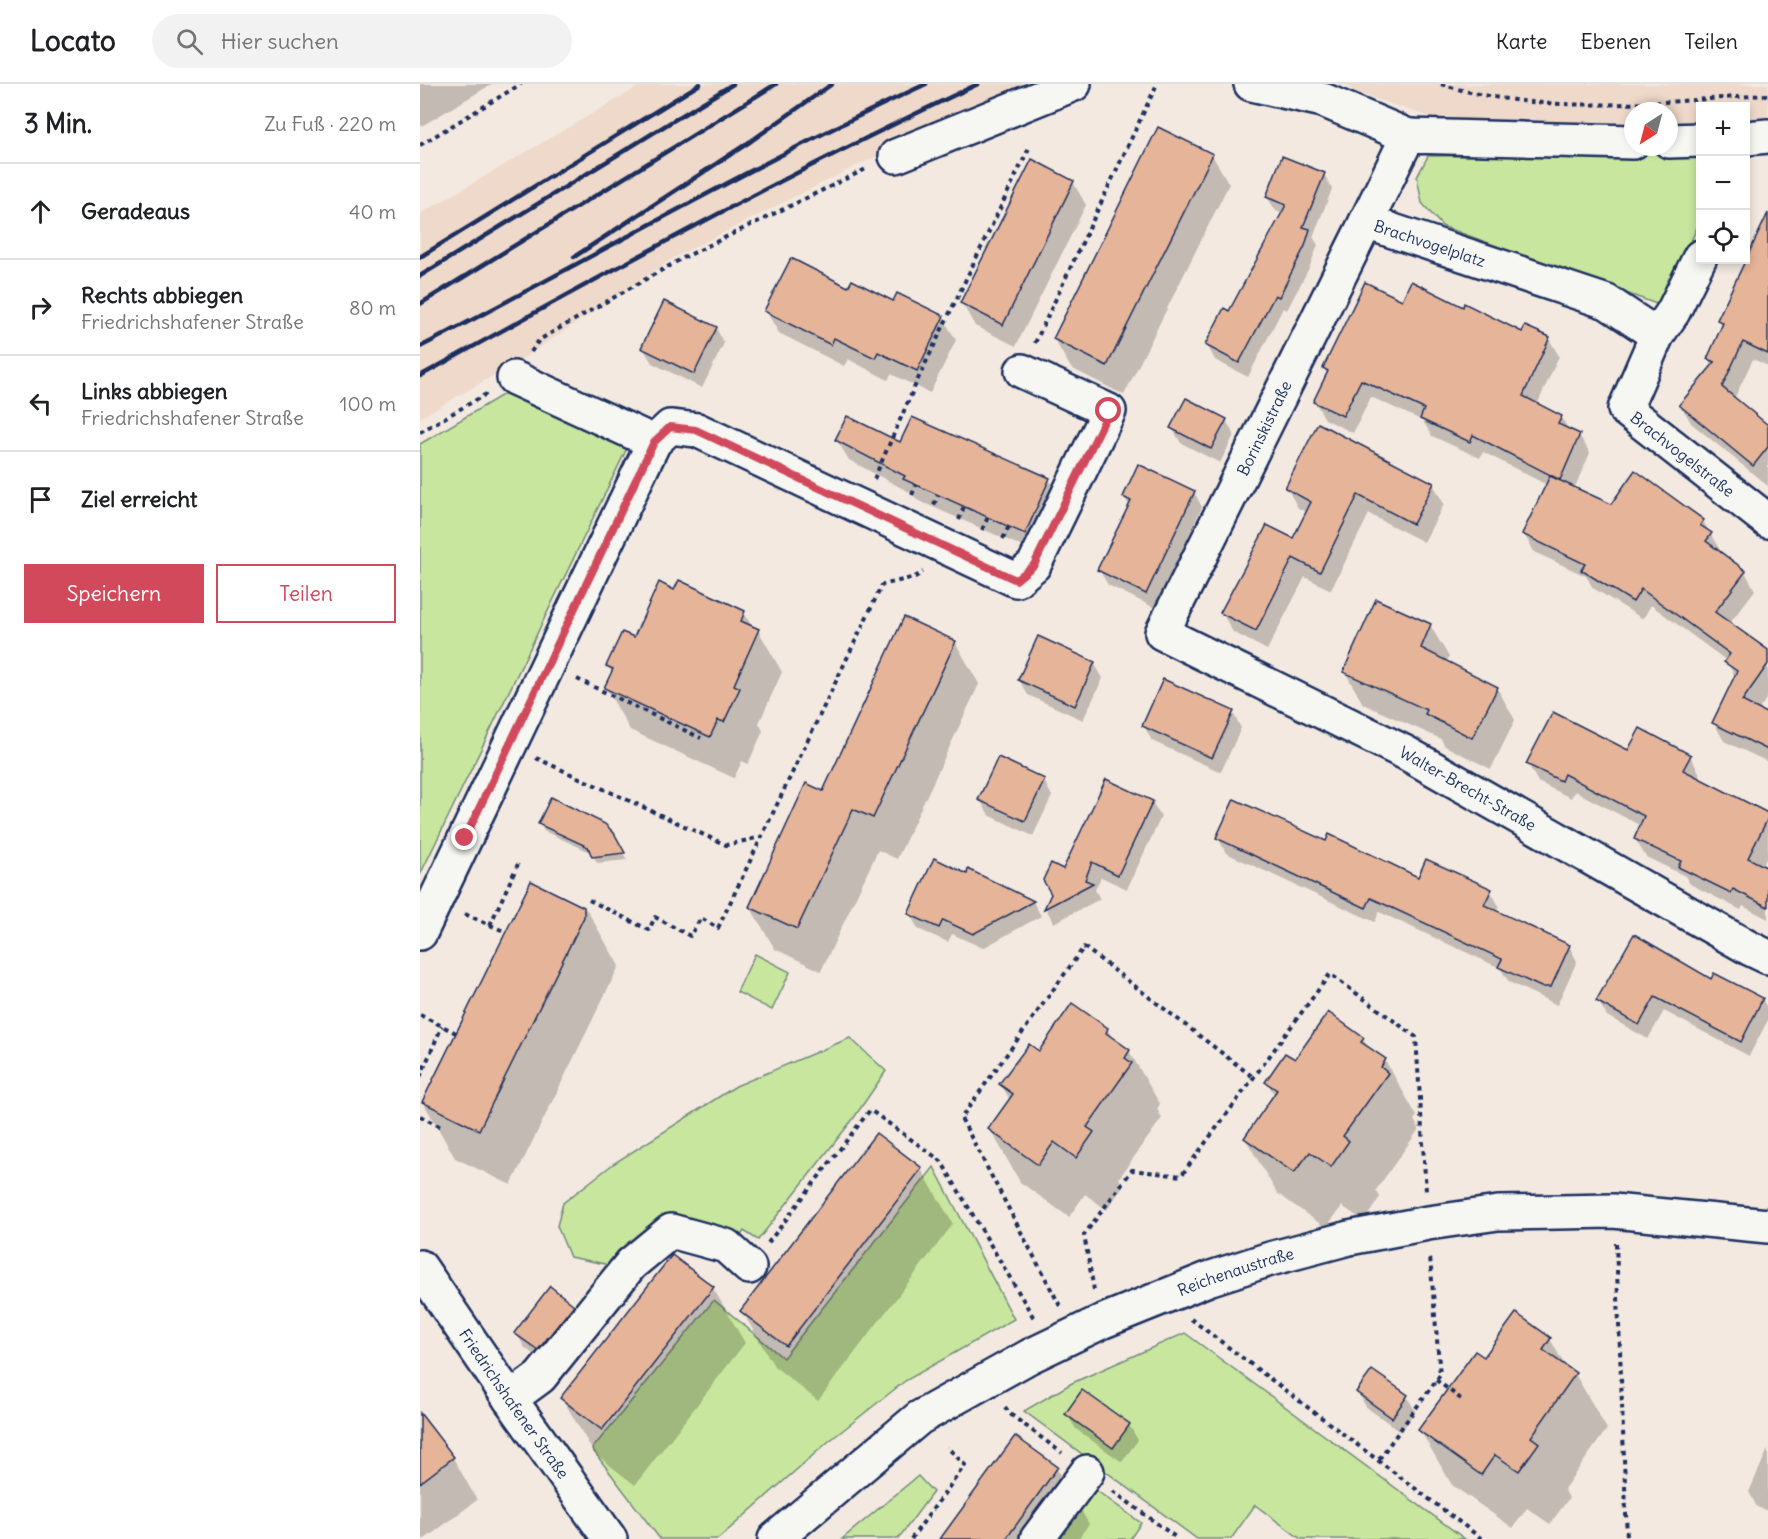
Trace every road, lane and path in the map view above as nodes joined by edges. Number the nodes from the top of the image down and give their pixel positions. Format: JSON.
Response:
{"nodes":[{"id":1,"x":521,"y":84,"type":"edge"},
{"id":2,"x":1074,"y":84,"type":"edge"},
{"id":3,"x":1157,"y":84,"type":"edge"},
{"id":4,"x":1251,"y":84,"type":"edge"},
{"id":5,"x":1441,"y":84,"type":"edge"},
{"id":6,"x":1768,"y":95,"type":"edge"},
{"id":7,"x":1408,"y":136,"type":"junction"},
{"id":8,"x":1696,"y":140,"type":"edge"},
{"id":9,"x":1678,"y":141,"type":"edge"},
{"id":10,"x":1624,"y":142,"type":"edge"},
{"id":11,"x":420,"y":145,"type":"edge"},
{"id":12,"x":1030,"y":146,"type":"dead end"},
{"id":13,"x":896,"y":156,"type":"joint"},
{"id":14,"x":1366,"y":222,"type":"junction"},
{"id":15,"x":1697,"y":264,"type":"edge"},
{"id":16,"x":1657,"y":335,"type":"junction"},
{"id":17,"x":1022,"y":371,"type":"joint"},
{"id":18,"x":514,"y":378,"type":"junction"},
{"id":19,"x":420,"y":432,"type":"edge"},
{"id":20,"x":654,"y":442,"type":"junction"},
{"id":21,"x":874,"y":480,"type":"dead end"},
{"id":22,"x":988,"y":517,"type":"dead end"},
{"id":23,"x":1768,"y":521,"type":"edge"},
{"id":24,"x":1009,"y":526,"type":"dead end"},
{"id":25,"x":980,"y":535,"type":"dead end"},
{"id":26,"x":1001,"y":544,"type":"dead end"},
{"id":27,"x":915,"y":577,"type":"dead end"},
{"id":28,"x":1162,"y":633,"type":"joint"},
{"id":29,"x":547,"y":665,"type":"junction"},
{"id":30,"x":701,"y":738,"type":"dead end"},
{"id":31,"x":533,"y":757,"type":"dead end"},
{"id":32,"x":762,"y":837,"type":"junction"},
{"id":33,"x":518,"y":864,"type":"dead end"},
{"id":34,"x":589,"y":900,"type":"dead end"},
{"id":35,"x":459,"y":911,"type":"dead end"},
{"id":36,"x":490,"y":925,"type":"junction"},
{"id":37,"x":506,"y":932,"type":"dead end"},
{"id":38,"x":420,"y":933,"type":"edge"},
{"id":39,"x":1768,"y":957,"type":"edge"},
{"id":40,"x":420,"y":1015,"type":"edge"},
{"id":41,"x":442,"y":1026,"type":"junction"},
{"id":42,"x":456,"y":1033,"type":"dead end"},
{"id":43,"x":420,"y":1077,"type":"edge"},
{"id":44,"x":1253,"y":1077,"type":"junction"},
{"id":45,"x":420,"y":1116,"type":"edge"},
{"id":46,"x":441,"y":1127,"type":"dead end"},
{"id":47,"x":1425,"y":1191,"type":"dead end"},
{"id":48,"x":1768,"y":1226,"type":"edge"},
{"id":49,"x":1616,"y":1242,"type":"dead end"},
{"id":50,"x":1430,"y":1257,"type":"dead end"},
{"id":51,"x":749,"y":1267,"type":"joint"},
{"id":52,"x":426,"y":1288,"type":"edge"},
{"id":53,"x":1095,"y":1291,"type":"dead end"},
{"id":54,"x":1061,"y":1307,"type":"dead end"},
{"id":55,"x":1190,"y":1318,"type":"dead end"},
{"id":56,"x":1035,"y":1320,"type":"dead end"},
{"id":57,"x":1436,"y":1380,"type":"junction"},
{"id":58,"x":1461,"y":1398,"type":"dead end"},
{"id":59,"x":510,"y":1399,"type":"junction"},
{"id":60,"x":947,"y":1447,"type":"dead end"},
{"id":61,"x":1379,"y":1459,"type":"junction"},
{"id":62,"x":1087,"y":1472,"type":"dead end"},
{"id":63,"x":610,"y":1539,"type":"edge"},
{"id":64,"x":776,"y":1539,"type":"edge"},
{"id":65,"x":911,"y":1539,"type":"edge"},
{"id":66,"x":1037,"y":1539,"type":"edge"},
{"id":67,"x":1482,"y":1539,"type":"edge"},
{"id":68,"x":1627,"y":1539,"type":"edge"}],
"edges":[{"from":1,"to":11,"type":"path"},
{"from":2,"to":13,"type":"street"},
{"from":3,"to":17,"type":"path"},
{"from":4,"to":7,"type":"street"},
{"from":5,"to":6,"type":"path"},
{"from":7,"to":10,"type":"street"},
{"from":7,"to":14,"type":"street","name":"Brachvogelplatz"},
{"from":8,"to":9,"type":"street"},
{"from":12,"to":21,"type":"path"},
{"from":13,"to":18,"type":"path"},
{"from":14,"to":16,"type":"street","name":"Brachvogelplatz"},
{"from":14,"to":28,"type":"street","name":"Borinskistraße"},
{"from":15,"to":16,"type":"street"},
{"from":16,"to":23,"type":"street","name":"Brachvogelstraße"},
{"from":17,"to":20,"type":"street"},
{"from":18,"to":19,"type":"path"},
{"from":18,"to":20,"type":"street"},
{"from":20,"to":29,"type":"street"},
{"from":22,"to":25,"type":"path"},
{"from":24,"to":26,"type":"path"},
{"from":27,"to":32,"type":"path"},
{"from":28,"to":39,"type":"street","name":"Walter-Brecht-Straße"},
{"from":29,"to":30,"type":"path"},
{"from":29,"to":38,"type":"street"},
{"from":31,"to":32,"type":"path"},
{"from":32,"to":34,"type":"path"},
{"from":33,"to":36,"type":"path"},
{"from":35,"to":36,"type":"path"},
{"from":36,"to":37,"type":"path"},
{"from":40,"to":41,"type":"path"},
{"from":41,"to":42,"type":"path"},
{"from":41,"to":43,"type":"path"},
{"from":44,"to":47,"type":"path"},
{"from":44,"to":53,"type":"path"},
{"from":44,"to":54,"type":"path"},
{"from":45,"to":46,"type":"path"},
{"from":48,"to":64,"type":"street","name":"Reichenaustraße"},
{"from":49,"to":68,"type":"path"},
{"from":50,"to":57,"type":"path"},
{"from":51,"to":56,"type":"path"},
{"from":51,"to":59,"type":"street"},
{"from":52,"to":59,"type":"street","name":"Friedrichshafener Straße"},
{"from":55,"to":61,"type":"path"},
{"from":57,"to":58,"type":"path"},
{"from":57,"to":61,"type":"path"},
{"from":59,"to":63,"type":"street","name":"Friedrichshafener Straße"},
{"from":60,"to":65,"type":"path"},
{"from":61,"to":67,"type":"path"},
{"from":62,"to":66,"type":"street"}]}
